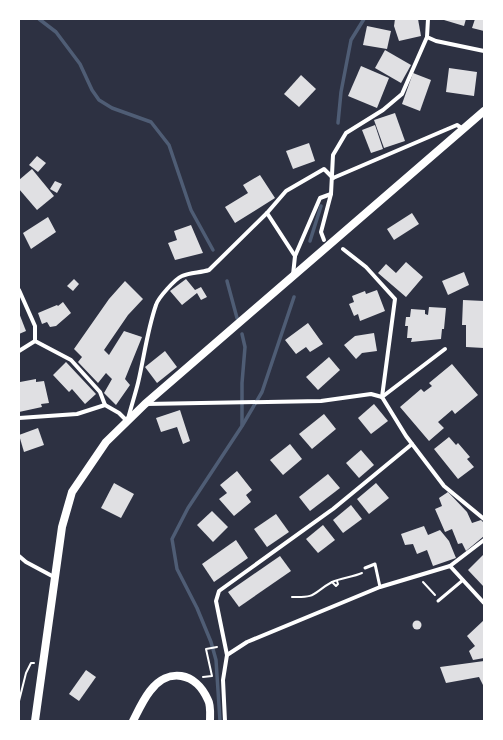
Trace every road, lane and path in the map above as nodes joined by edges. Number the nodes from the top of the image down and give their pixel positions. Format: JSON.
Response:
{"nodes":[{"id":1,"x":428,"y":19,"type":"edge"},
{"id":2,"x":427,"y":37,"type":"junction"},
{"id":3,"x":484,"y":51,"type":"edge"},
{"id":4,"x":484,"y":111,"type":"edge"},
{"id":5,"x":463,"y":129,"type":"junction"},
{"id":6,"x":333,"y":178,"type":"junction"},
{"id":7,"x":331,"y":194,"type":"junction"},
{"id":8,"x":267,"y":213,"type":"junction"},
{"id":9,"x":324,"y":240,"type":"dead end"},
{"id":10,"x":343,"y":249,"type":"dead end"},
{"id":11,"x":295,"y":256,"type":"junction"},
{"id":12,"x":293,"y":278,"type":"junction"},
{"id":13,"x":19,"y":290,"type":"edge"},
{"id":14,"x":35,"y":341,"type":"junction"},
{"id":15,"x":445,"y":349,"type":"dead end"},
{"id":16,"x":19,"y":351,"type":"edge"},
{"id":17,"x":382,"y":397,"type":"junction"},
{"id":18,"x":145,"y":404,"type":"junction"},
{"id":19,"x":105,"y":405,"type":"junction"},
{"id":20,"x":19,"y":418,"type":"edge"},
{"id":21,"x":127,"y":421,"type":"junction"},
{"id":22,"x":412,"y":444,"type":"junction"},
{"id":23,"x":484,"y":519,"type":"edge"},
{"id":24,"x":484,"y":540,"type":"edge"},
{"id":25,"x":19,"y":556,"type":"edge"},
{"id":26,"x":450,"y":566,"type":"junction"},
{"id":27,"x":365,"y":570,"type":"joint"},
{"id":28,"x":54,"y":577,"type":"junction"},
{"id":29,"x":463,"y":580,"type":"junction"},
{"id":30,"x":337,"y":581,"type":"junction"},
{"id":31,"x":332,"y":582,"type":"junction"},
{"id":32,"x":423,"y":582,"type":"dead end"},
{"id":33,"x":380,"y":587,"type":"junction"},
{"id":34,"x":292,"y":597,"type":"dead end"},
{"id":35,"x":439,"y":601,"type":"joint"},
{"id":36,"x":484,"y":603,"type":"edge"},
{"id":37,"x":218,"y":647,"type":"dead end"},
{"id":38,"x":227,"y":655,"type":"junction"},
{"id":39,"x":43,"y":662,"type":"junction"},
{"id":40,"x":199,"y":684,"type":"junction"},
{"id":41,"x":19,"y":701,"type":"edge"},
{"id":42,"x":35,"y":721,"type":"edge"},
{"id":43,"x":133,"y":721,"type":"edge"},
{"id":44,"x":210,"y":721,"type":"edge"},
{"id":45,"x":225,"y":721,"type":"edge"}],
"edges":[{"from":1,"to":2,"type":"street"},
{"from":2,"to":3,"type":"street"},
{"from":2,"to":6,"type":"street"},
{"from":4,"to":5,"type":"main road"},
{"from":5,"to":6,"type":"street"},
{"from":5,"to":12,"type":"main road"},
{"from":6,"to":7,"type":"street"},
{"from":6,"to":8,"type":"street"},
{"from":7,"to":9,"type":"street"},
{"from":7,"to":11,"type":"street"},
{"from":8,"to":11,"type":"street"},
{"from":8,"to":21,"type":"street"},
{"from":10,"to":17,"type":"street"},
{"from":11,"to":12,"type":"street"},
{"from":12,"to":18,"type":"main road"},
{"from":13,"to":14,"type":"street"},
{"from":14,"to":16,"type":"street"},
{"from":14,"to":19,"type":"street"},
{"from":15,"to":17,"type":"street"},
{"from":17,"to":18,"type":"street"},
{"from":17,"to":22,"type":"street"},
{"from":18,"to":21,"type":"main road"},
{"from":19,"to":20,"type":"street"},
{"from":19,"to":21,"type":"street"},
{"from":21,"to":28,"type":"main road"},
{"from":22,"to":23,"type":"street"},
{"from":22,"to":38,"type":"street"},
{"from":24,"to":26,"type":"street"},
{"from":25,"to":28,"type":"street"},
{"from":26,"to":29,"type":"street"},
{"from":26,"to":33,"type":"street"},
{"from":27,"to":30,"type":"path"},
{"from":27,"to":33,"type":"lane"},
{"from":28,"to":39,"type":"main road"},
{"from":29,"to":35,"type":"lane"},
{"from":29,"to":36,"type":"street"},
{"from":30,"to":31,"type":"path"},
{"from":30,"to":31,"type":"path"},
{"from":31,"to":34,"type":"path"},
{"from":32,"to":35,"type":"path"},
{"from":33,"to":38,"type":"street"},
{"from":37,"to":40,"type":"path"},
{"from":38,"to":45,"type":"street"},
{"from":39,"to":41,"type":"path"},
{"from":39,"to":42,"type":"main road"},
{"from":40,"to":43,"type":"main road"},
{"from":40,"to":44,"type":"main road"}]}
